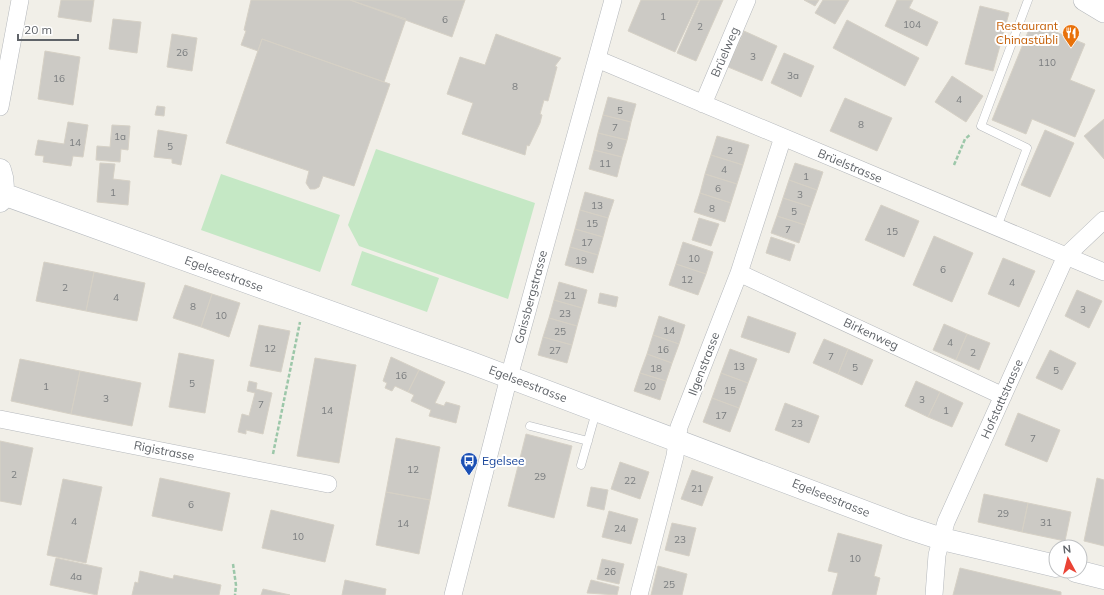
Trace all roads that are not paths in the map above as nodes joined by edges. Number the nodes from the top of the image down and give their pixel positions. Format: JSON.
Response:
{"nodes":[{"id":1,"x":20,"y":0,"type":"edge"},
{"id":2,"x":613,"y":0,"type":"edge"},
{"id":3,"x":747,"y":0,"type":"edge"},
{"id":4,"x":1028,"y":0,"type":"edge"},
{"id":5,"x":1084,"y":0,"type":"edge"},
{"id":6,"x":1104,"y":12,"type":"edge"},
{"id":7,"x":597,"y":59,"type":"junction"},
{"id":8,"x":703,"y":104,"type":"junction"},
{"id":9,"x":0,"y":107,"type":"edge"},
{"id":10,"x":783,"y":137,"type":"junction"},
{"id":11,"x":0,"y":170,"type":"edge"},
{"id":12,"x":1,"y":197,"type":"edge"},
{"id":13,"x":1104,"y":220,"type":"edge"},
{"id":14,"x":996,"y":227,"type":"junction"},
{"id":15,"x":1066,"y":256,"type":"junction"},
{"id":16,"x":1104,"y":272,"type":"edge"},
{"id":17,"x":739,"y":273,"type":"junction"},
{"id":18,"x":509,"y":377,"type":"junction"},
{"id":19,"x":1003,"y":396,"type":"junction"},
{"id":20,"x":597,"y":410,"type":"junction"},
{"id":21,"x":0,"y":419,"type":"edge"},
{"id":22,"x":530,"y":426,"type":"dead end"},
{"id":23,"x":678,"y":440,"type":"junction"},
{"id":24,"x":588,"y":442,"type":"junction"},
{"id":25,"x":581,"y":465,"type":"dead end"},
{"id":26,"x":328,"y":484,"type":"dead end"},
{"id":27,"x":942,"y":539,"type":"junction"},
{"id":28,"x":1048,"y":564,"type":"edge"},
{"id":29,"x":1088,"y":574,"type":"edge"},
{"id":30,"x":1104,"y":578,"type":"edge"},
{"id":31,"x":453,"y":595,"type":"edge"},
{"id":32,"x":639,"y":595,"type":"edge"},
{"id":33,"x":934,"y":595,"type":"edge"}],
"edges":[{"from":1,"to":9,"type":"street"},
{"from":2,"to":7,"type":"street","name":"Gaissbergstrasse"},
{"from":3,"to":8,"type":"street","name":"Brüelweg"},
{"from":4,"to":14,"type":"lane"},
{"from":5,"to":6,"type":"street"},
{"from":7,"to":8,"type":"street","name":"Brüelstrasse"},
{"from":7,"to":18,"type":"street","name":"Gaissbergstrasse"},
{"from":8,"to":10,"type":"street","name":"Brüelstrasse"},
{"from":10,"to":14,"type":"street","name":"Brüelstrasse"},
{"from":10,"to":17,"type":"street","name":"Ilgenstrasse"},
{"from":11,"to":12,"type":"main road"},
{"from":12,"to":18,"type":"main road","name":"Egelseestrasse"},
{"from":13,"to":15,"type":"street","name":"Hofstattstrasse"},
{"from":14,"to":15,"type":"street","name":"Brüelstrasse"},
{"from":15,"to":16,"type":"street","name":"Brüelstrasse"},
{"from":15,"to":19,"type":"street","name":"Hofstattstrasse"},
{"from":17,"to":19,"type":"street","name":"Birkenweg"},
{"from":17,"to":23,"type":"street","name":"Ilgenstrasse"},
{"from":18,"to":20,"type":"main road","name":"Egelseestrasse"},
{"from":18,"to":31,"type":"street","name":"Gaissbergstrasse"},
{"from":19,"to":27,"type":"street","name":"Hofstattstrasse"},
{"from":20,"to":23,"type":"main road","name":"Egelseestrasse"},
{"from":20,"to":24,"type":"lane"},
{"from":21,"to":26,"type":"street","name":"Rigistrasse"},
{"from":22,"to":24,"type":"lane"},
{"from":23,"to":27,"type":"main road","name":"Egelseestrasse"},
{"from":23,"to":32,"type":"street","name":"Ilgenstrasse"},
{"from":24,"to":25,"type":"lane"},
{"from":27,"to":28,"type":"main road","name":"Egelseestrasse"},
{"from":27,"to":33,"type":"street","name":"Hofstattstrasse"},
{"from":29,"to":30,"type":"main road"}]}
